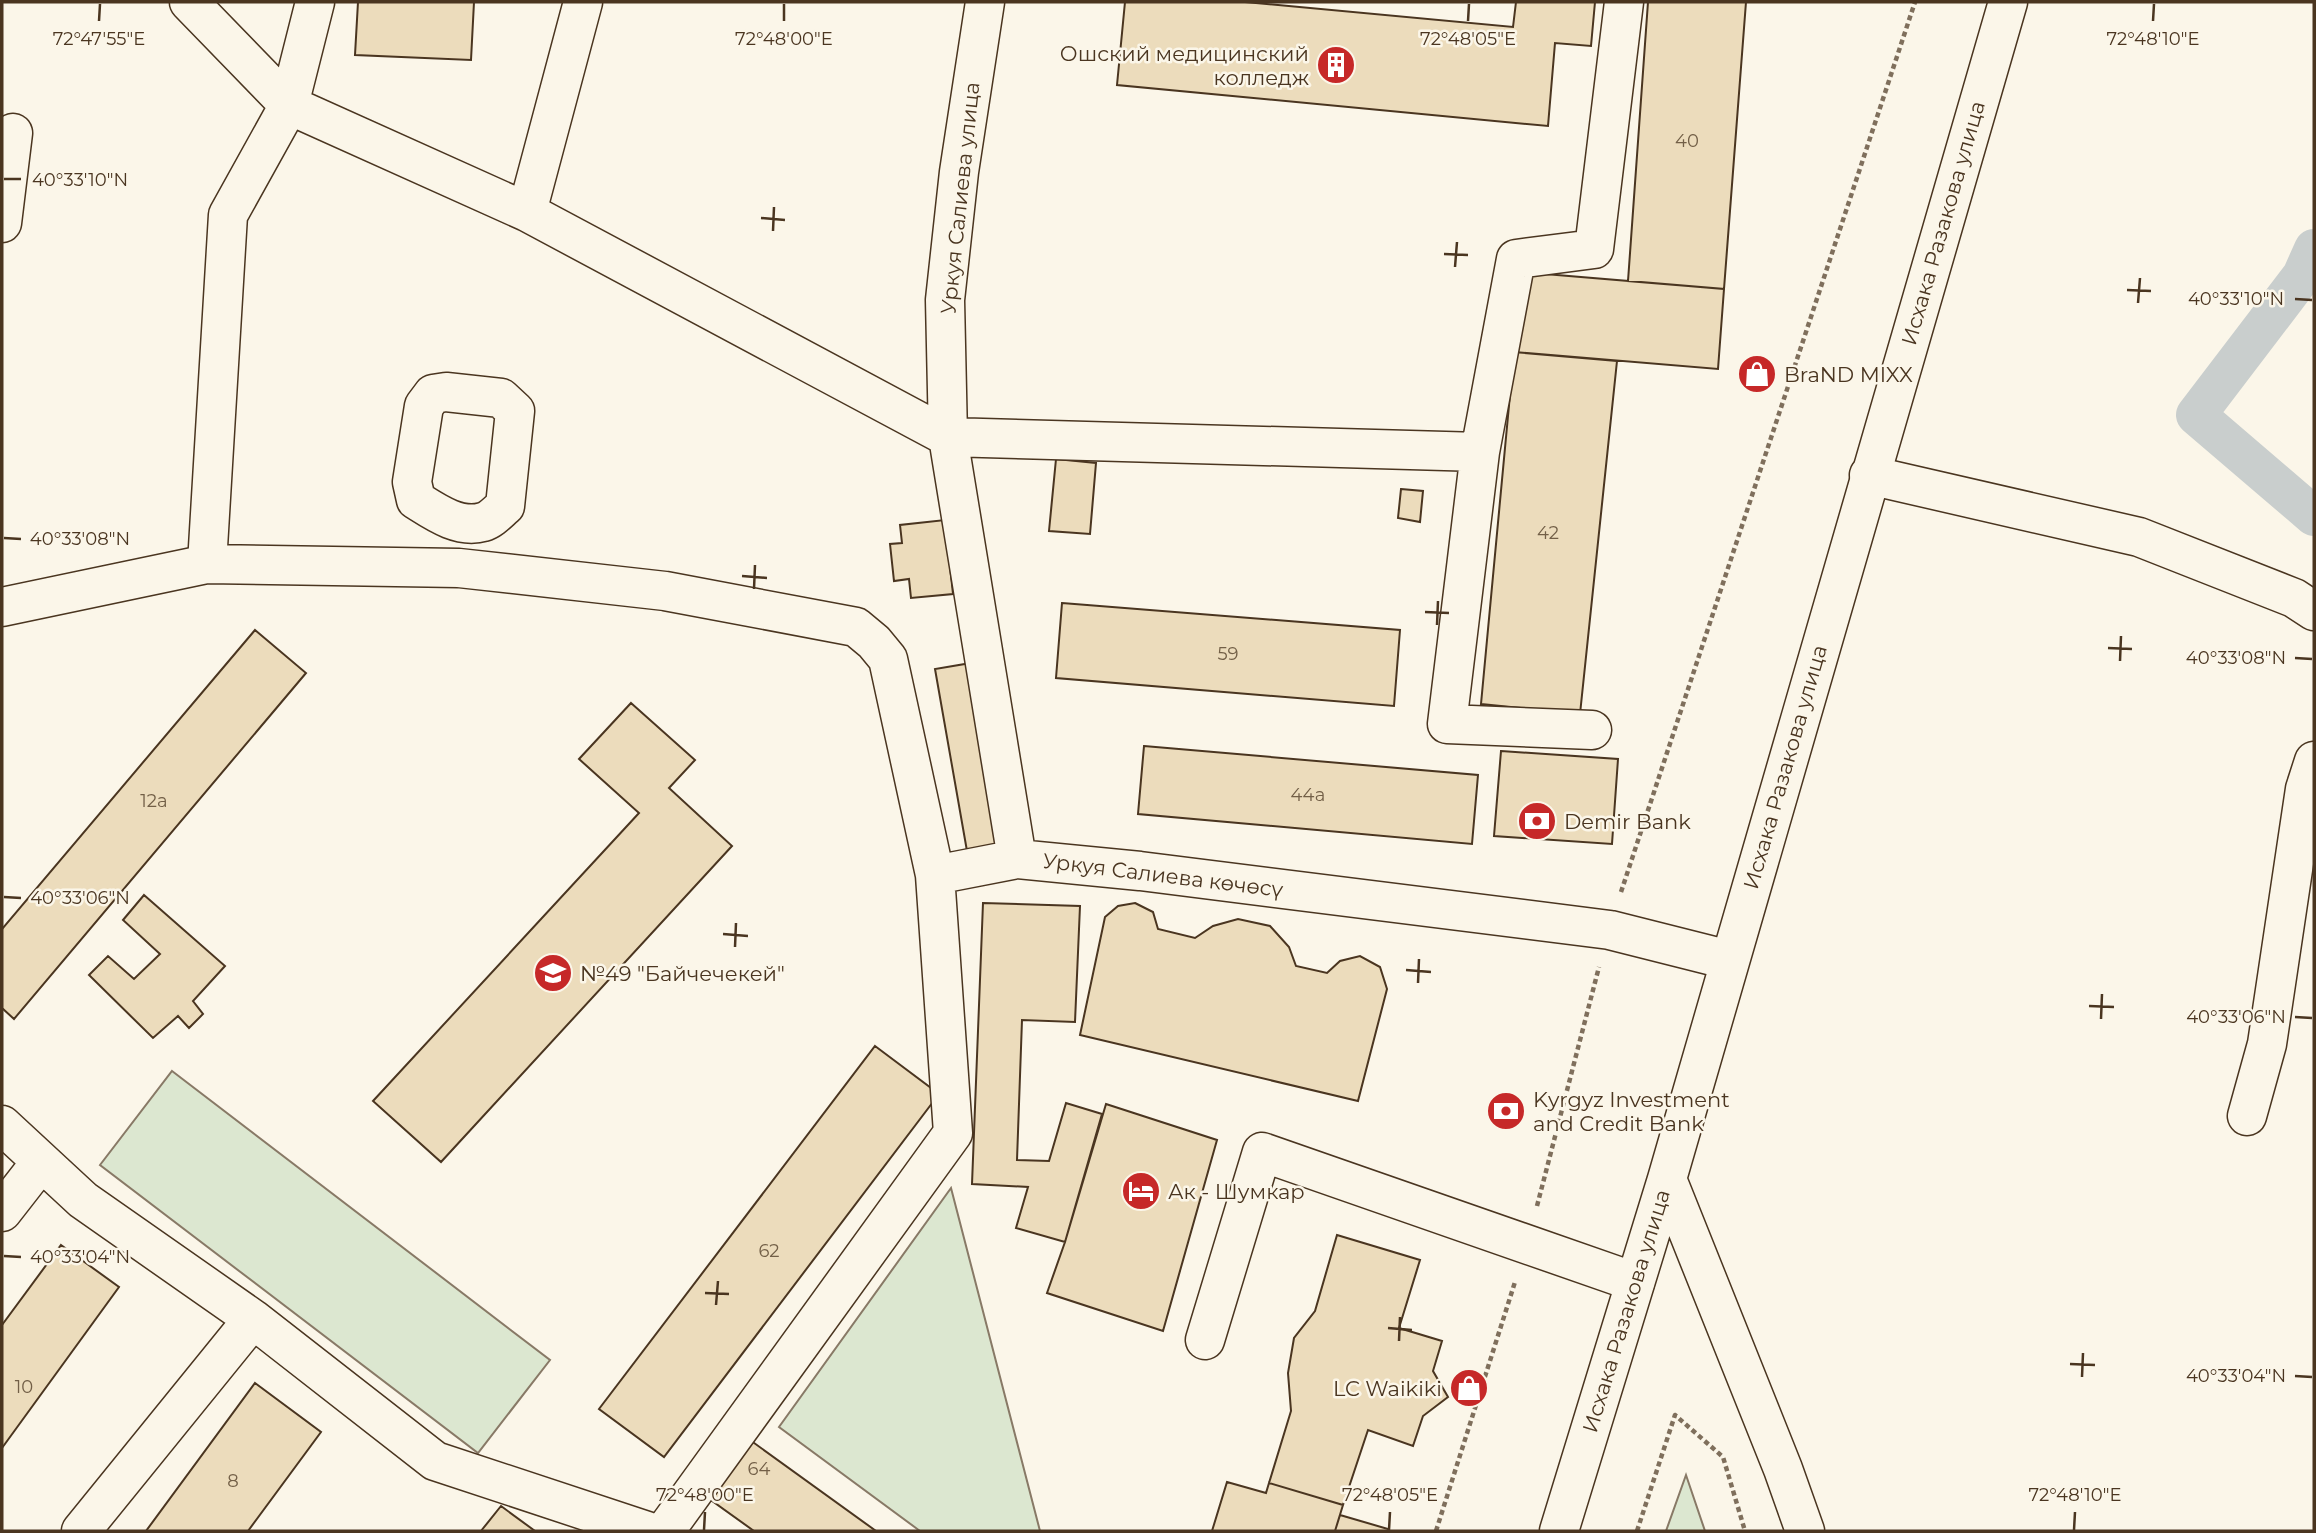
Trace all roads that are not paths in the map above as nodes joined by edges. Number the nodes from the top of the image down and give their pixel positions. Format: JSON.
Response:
{"nodes":[{"id":1,"x":189,"y":2,"type":"edge"},
{"id":2,"x":315,"y":2,"type":"edge"},
{"id":3,"x":583,"y":2,"type":"edge"},
{"id":4,"x":985,"y":2,"type":"edge"},
{"id":5,"x":1624,"y":2,"type":"edge"},
{"id":6,"x":2008,"y":2,"type":"edge"},
{"id":7,"x":289,"y":105,"type":"junction"},
{"id":8,"x":13,"y":133,"type":"dead end"},
{"id":9,"x":527,"y":212,"type":"junction"},
{"id":10,"x":2,"y":223,"type":"edge"},
{"id":11,"x":948,"y":437,"type":"junction"},
{"id":12,"x":1480,"y":452,"type":"junction"},
{"id":13,"x":1869,"y":475,"type":"junction"},
{"id":14,"x":462,"y":523,"type":"dead end"},
{"id":15,"x":207,"y":564,"type":"junction"},
{"id":16,"x":459,"y":568,"type":"junction"},
{"id":17,"x":2,"y":606,"type":"edge"},
{"id":18,"x":2314,"y":611,"type":"edge"},
{"id":19,"x":1592,"y":730,"type":"dead end"},
{"id":20,"x":2314,"y":761,"type":"edge"},
{"id":21,"x":1017,"y":859,"type":"junction"},
{"id":22,"x":934,"y":875,"type":"junction"},
{"id":23,"x":1729,"y":960,"type":"junction"},
{"id":24,"x":2247,"y":1116,"type":"dead end"},
{"id":25,"x":2,"y":1125,"type":"edge"},
{"id":26,"x":41,"y":1162,"type":"junction"},
{"id":27,"x":1667,"y":1179,"type":"junction"},
{"id":28,"x":2,"y":1212,"type":"edge"},
{"id":29,"x":1635,"y":1282,"type":"junction"},
{"id":30,"x":253,"y":1319,"type":"junction"},
{"id":31,"x":1205,"y":1340,"type":"dead end"},
{"id":32,"x":81,"y":1531,"type":"edge"},
{"id":33,"x":648,"y":1531,"type":"edge"},
{"id":34,"x":665,"y":1531,"type":"edge"},
{"id":35,"x":1559,"y":1531,"type":"edge"},
{"id":36,"x":1805,"y":1531,"type":"edge"}],
"edges":[{"from":1,"to":7,"type":"street"},
{"from":2,"to":7,"type":"street"},
{"from":3,"to":9,"type":"street"},
{"from":4,"to":11,"type":"street","name":"Уркуя Салиева улица"},
{"from":5,"to":12,"type":"street"},
{"from":6,"to":13,"type":"street","name":"Исхака Разакова улица"},
{"from":7,"to":9,"type":"street"},
{"from":7,"to":15,"type":"street"},
{"from":8,"to":10,"type":"street"},
{"from":9,"to":11,"type":"street"},
{"from":11,"to":12,"type":"street"},
{"from":11,"to":21,"type":"street","name":"Уркуя Салиева көчөсү"},
{"from":12,"to":19,"type":"street"},
{"from":13,"to":18,"type":"street"},
{"from":13,"to":23,"type":"street","name":"Исхака Разакова улица"},
{"from":14,"to":16,"type":"street"},
{"from":15,"to":16,"type":"street"},
{"from":15,"to":17,"type":"street"},
{"from":16,"to":22,"type":"street"},
{"from":20,"to":24,"type":"street"},
{"from":21,"to":22,"type":"street"},
{"from":21,"to":23,"type":"street","name":"Уркуя Салиева көчөсү"},
{"from":22,"to":34,"type":"street"},
{"from":23,"to":27,"type":"street","name":"Исхака Разакова улица"},
{"from":25,"to":26,"type":"street"},
{"from":26,"to":28,"type":"street"},
{"from":26,"to":30,"type":"street"},
{"from":27,"to":29,"type":"street","name":"Исхака Разакова улица"},
{"from":27,"to":36,"type":"street"},
{"from":29,"to":31,"type":"street"},
{"from":29,"to":35,"type":"street","name":"Исхака Разакова улица"},
{"from":30,"to":32,"type":"street"},
{"from":30,"to":33,"type":"street"}]}
